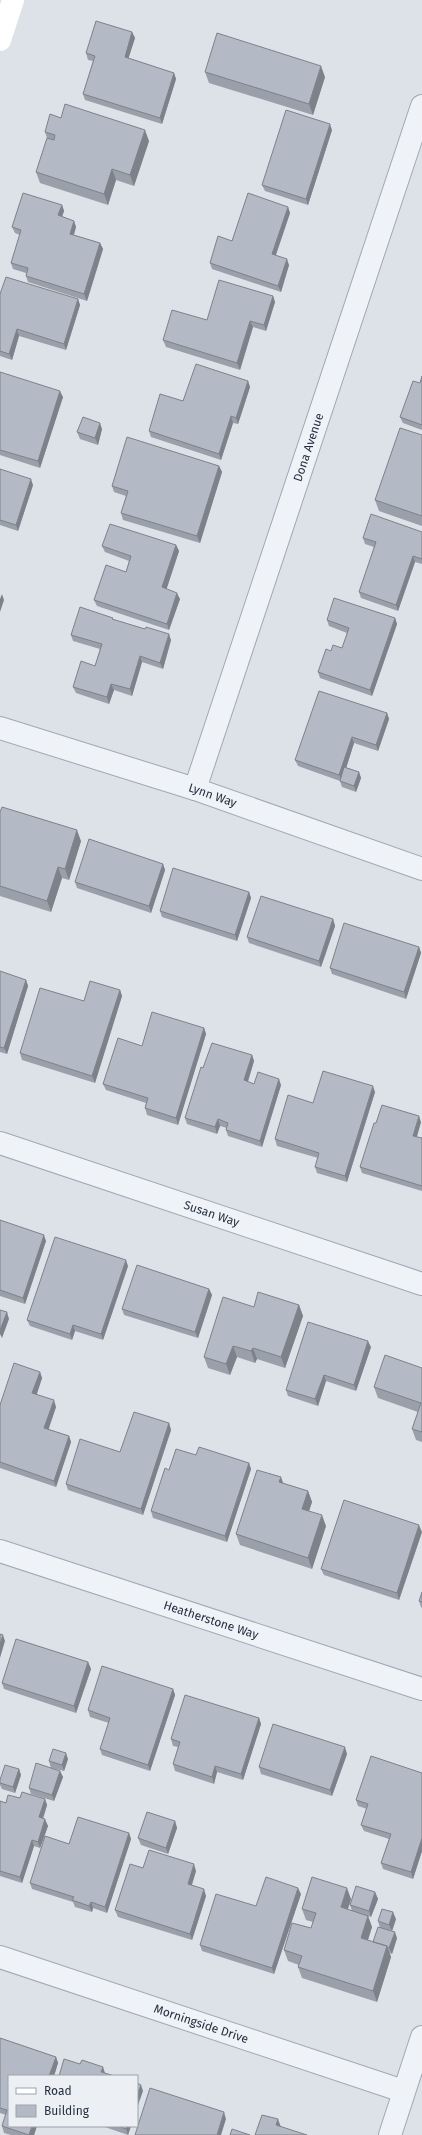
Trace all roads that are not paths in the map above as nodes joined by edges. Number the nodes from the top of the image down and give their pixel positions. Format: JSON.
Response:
{"nodes":[{"id":1,"x":13,"y":0,"type":"edge"},
{"id":2,"x":0,"y":40,"type":"edge"},
{"id":3,"x":422,"y":106,"type":"edge"},
{"id":4,"x":0,"y":728,"type":"edge"},
{"id":5,"x":194,"y":789,"type":"junction"},
{"id":6,"x":422,"y":869,"type":"edge"},
{"id":7,"x":0,"y":1143,"type":"edge"},
{"id":8,"x":422,"y":1284,"type":"edge"},
{"id":9,"x":0,"y":1551,"type":"edge"},
{"id":10,"x":422,"y":1689,"type":"edge"},
{"id":11,"x":0,"y":1957,"type":"edge"},
{"id":12,"x":422,"y":2037,"type":"edge"},
{"id":13,"x":403,"y":2091,"type":"junction"},
{"id":14,"x":390,"y":2135,"type":"edge"}],
"edges":[{"from":1,"to":2,"type":"street"},
{"from":3,"to":5,"type":"street","name":"Dona Avenue"},
{"from":4,"to":5,"type":"street","name":"Lynn Way"},
{"from":5,"to":6,"type":"street","name":"Lynn Way"},
{"from":7,"to":8,"type":"street","name":"Susan Way"},
{"from":9,"to":10,"type":"street","name":"Heatherstone Way"},
{"from":11,"to":13,"type":"street","name":"Morningside Drive"},
{"from":12,"to":13,"type":"street"},
{"from":13,"to":14,"type":"street"}]}
